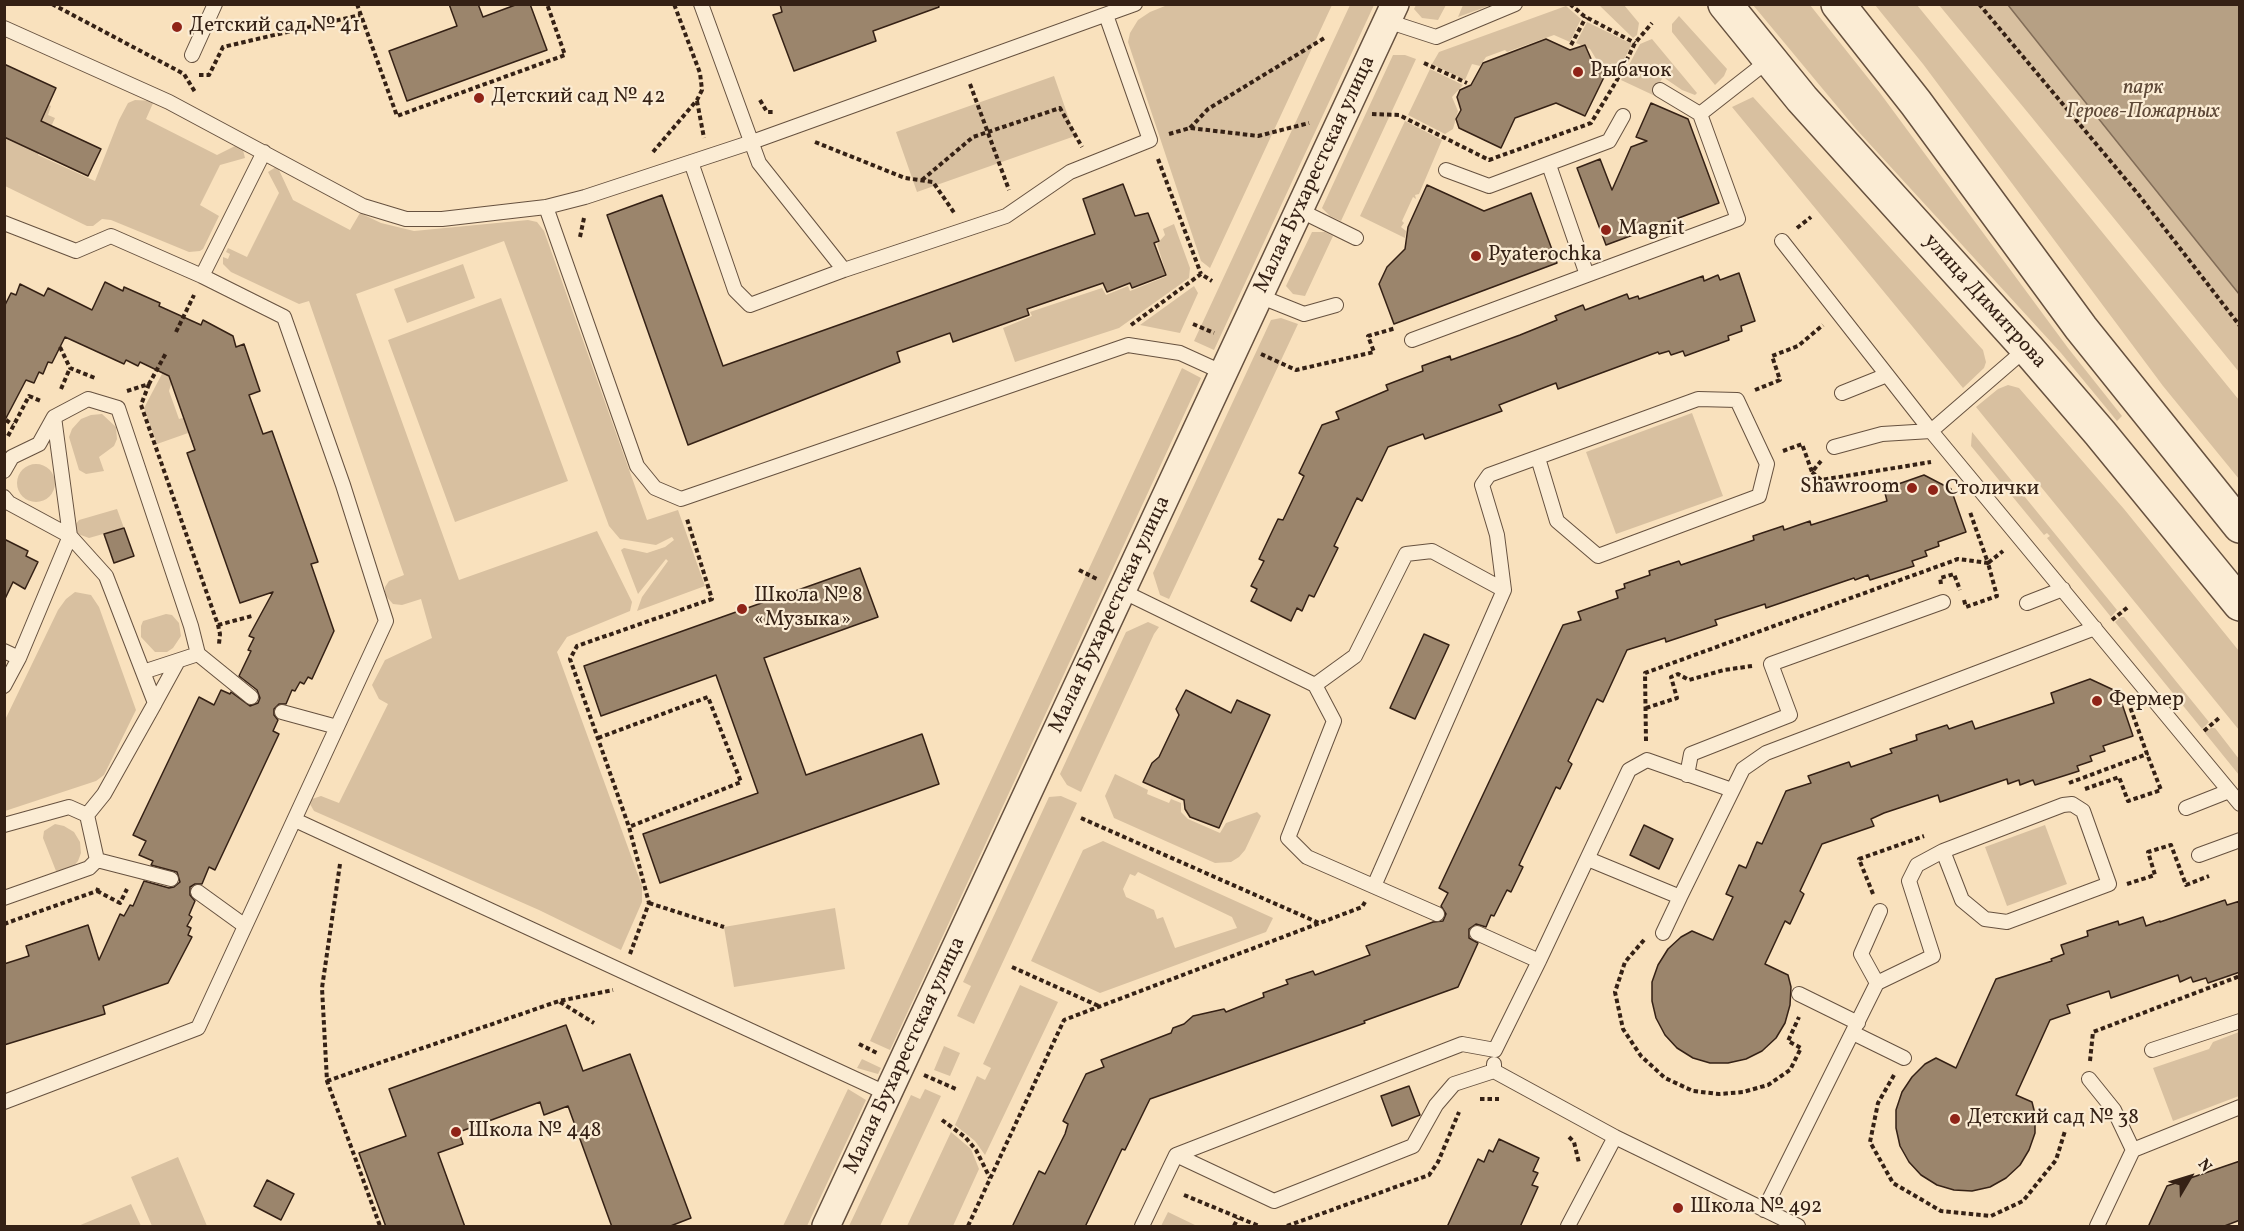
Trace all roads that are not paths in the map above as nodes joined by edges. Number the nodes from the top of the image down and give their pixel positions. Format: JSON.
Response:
{"nodes":[{"id":1,"x":215,"y":4,"type":"edge"},
{"id":2,"x":701,"y":4,"type":"edge"},
{"id":3,"x":1135,"y":4,"type":"edge"},
{"id":4,"x":1515,"y":4,"type":"edge"},
{"id":5,"x":1725,"y":4,"type":"edge"},
{"id":6,"x":1838,"y":4,"type":"edge"},
{"id":7,"x":1391,"y":13,"type":"edge"},
{"id":8,"x":1106,"y":15,"type":"junction"},
{"id":9,"x":4,"y":27,"type":"edge"},
{"id":10,"x":192,"y":55,"type":"dead end"},
{"id":11,"x":1769,"y":60,"type":"junction"},
{"id":12,"x":1660,"y":90,"type":"dead end"},
{"id":13,"x":1700,"y":114,"type":"junction"},
{"id":14,"x":1623,"y":116,"type":"dead end"},
{"id":15,"x":752,"y":142,"type":"junction"},
{"id":16,"x":264,"y":152,"type":"junction"},
{"id":17,"x":691,"y":162,"type":"junction"},
{"id":18,"x":1549,"y":165,"type":"junction"},
{"id":19,"x":1446,"y":170,"type":"dead end"},
{"id":20,"x":546,"y":207,"type":"junction"},
{"id":21,"x":1299,"y":210,"type":"junction"},
{"id":22,"x":4,"y":223,"type":"edge"},
{"id":23,"x":1356,"y":238,"type":"dead end"},
{"id":24,"x":1782,"y":242,"type":"dead end"},
{"id":25,"x":844,"y":270,"type":"junction"},
{"id":26,"x":1587,"y":275,"type":"junction"},
{"id":27,"x":202,"y":276,"type":"junction"},
{"id":28,"x":1259,"y":296,"type":"junction"},
{"id":29,"x":1336,"y":305,"type":"dead end"},
{"id":30,"x":1412,"y":340,"type":"dead end"},
{"id":31,"x":2027,"y":348,"type":"junction"},
{"id":32,"x":1224,"y":372,"type":"junction"},
{"id":33,"x":1887,"y":375,"type":"junction"},
{"id":34,"x":1842,"y":393,"type":"dead end"},
{"id":35,"x":54,"y":417,"type":"junction"},
{"id":36,"x":1931,"y":431,"type":"junction"},
{"id":37,"x":1833,"y":447,"type":"dead end"},
{"id":38,"x":1538,"y":458,"type":"junction"},
{"id":39,"x":4,"y":471,"type":"edge"},
{"id":40,"x":4,"y":497,"type":"edge"},
{"id":41,"x":2240,"y":526,"type":"edge"},
{"id":42,"x":70,"y":536,"type":"junction"},
{"id":43,"x":2063,"y":589,"type":"junction"},
{"id":44,"x":1503,"y":590,"type":"junction"},
{"id":45,"x":1122,"y":591,"type":"junction"},
{"id":46,"x":1944,"y":602,"type":"dead end"},
{"id":47,"x":2027,"y":603,"type":"dead end"},
{"id":48,"x":2240,"y":604,"type":"edge"},
{"id":49,"x":2095,"y":628,"type":"junction"},
{"id":50,"x":4,"y":651,"type":"edge"},
{"id":51,"x":198,"y":654,"type":"junction"},
{"id":52,"x":19,"y":658,"type":"junction"},
{"id":53,"x":178,"y":661,"type":"junction"},
{"id":54,"x":143,"y":672,"type":"junction"},
{"id":55,"x":1315,"y":685,"type":"junction"},
{"id":56,"x":4,"y":686,"type":"edge"},
{"id":57,"x":250,"y":697,"type":"dead end"},
{"id":58,"x":155,"y":703,"type":"junction"},
{"id":59,"x":282,"y":712,"type":"dead end"},
{"id":60,"x":338,"y":727,"type":"junction"},
{"id":61,"x":1687,"y":774,"type":"junction"},
{"id":62,"x":1732,"y":790,"type":"junction"},
{"id":63,"x":2229,"y":791,"type":"junction"},
{"id":64,"x":2240,"y":804,"type":"edge"},
{"id":65,"x":2186,"y":808,"type":"dead end"},
{"id":66,"x":87,"y":815,"type":"junction"},
{"id":67,"x":295,"y":820,"type":"junction"},
{"id":68,"x":4,"y":825,"type":"edge"},
{"id":69,"x":2240,"y":840,"type":"edge"},
{"id":70,"x":1943,"y":852,"type":"junction"},
{"id":71,"x":2199,"y":855,"type":"dead end"},
{"id":72,"x":1588,"y":859,"type":"junction"},
{"id":73,"x":97,"y":860,"type":"junction"},
{"id":74,"x":171,"y":879,"type":"dead end"},
{"id":75,"x":1374,"y":886,"type":"junction"},
{"id":76,"x":198,"y":892,"type":"dead end"},
{"id":77,"x":1680,"y":897,"type":"junction"},
{"id":78,"x":4,"y":898,"type":"edge"},
{"id":79,"x":1880,"y":911,"type":"road end"},
{"id":80,"x":1437,"y":915,"type":"dead end"},
{"id":81,"x":245,"y":926,"type":"junction"},
{"id":82,"x":1477,"y":933,"type":"dead end"},
{"id":83,"x":1663,"y":933,"type":"road end"},
{"id":84,"x":1539,"y":961,"type":"junction"},
{"id":85,"x":1877,"y":983,"type":"junction"},
{"id":86,"x":1799,"y":994,"type":"road end"},
{"id":87,"x":2240,"y":1021,"type":"edge"},
{"id":88,"x":1855,"y":1028,"type":"junction"},
{"id":89,"x":1495,"y":1050,"type":"junction"},
{"id":90,"x":2152,"y":1050,"type":"dead end"},
{"id":91,"x":1904,"y":1058,"type":"road end"},
{"id":92,"x":1494,"y":1071,"type":"junction"},
{"id":93,"x":2089,"y":1079,"type":"road end"},
{"id":94,"x":888,"y":1094,"type":"junction"},
{"id":95,"x":4,"y":1102,"type":"edge"},
{"id":96,"x":2240,"y":1107,"type":"edge"},
{"id":97,"x":1615,"y":1137,"type":"junction"},
{"id":98,"x":2133,"y":1150,"type":"junction"},
{"id":99,"x":1176,"y":1155,"type":"junction"},
{"id":100,"x":1764,"y":1210,"type":"junction"},
{"id":101,"x":826,"y":1227,"type":"edge"},
{"id":102,"x":1142,"y":1227,"type":"edge"},
{"id":103,"x":1568,"y":1227,"type":"edge"},
{"id":104,"x":1798,"y":1227,"type":"edge"},
{"id":105,"x":2097,"y":1227,"type":"edge"}],
"edges":[{"from":1,"to":10,"type":"lane"},
{"from":2,"to":15,"type":"lane"},
{"from":3,"to":8,"type":"lane"},
{"from":4,"to":7,"type":"lane"},
{"from":5,"to":11,"type":"street","name":"улица Димитрова"},
{"from":6,"to":41,"type":"street"},
{"from":7,"to":21,"type":"street","name":"Малая Бухарестская улица"},
{"from":8,"to":15,"type":"lane"},
{"from":8,"to":25,"type":"lane"},
{"from":9,"to":16,"type":"lane"},
{"from":11,"to":13,"type":"lane"},
{"from":11,"to":31,"type":"street","name":"улица Димитрова"},
{"from":12,"to":13,"type":"lane"},
{"from":13,"to":26,"type":"lane"},
{"from":14,"to":18,"type":"lane"},
{"from":15,"to":17,"type":"lane"},
{"from":15,"to":25,"type":"lane"},
{"from":16,"to":20,"type":"lane"},
{"from":16,"to":27,"type":"lane"},
{"from":17,"to":20,"type":"lane"},
{"from":17,"to":25,"type":"lane"},
{"from":18,"to":19,"type":"lane"},
{"from":18,"to":26,"type":"lane"},
{"from":20,"to":32,"type":"lane"},
{"from":21,"to":23,"type":"lane"},
{"from":21,"to":28,"type":"street","name":"Малая Бухарестская улица"},
{"from":22,"to":27,"type":"lane"},
{"from":24,"to":33,"type":"lane"},
{"from":26,"to":30,"type":"lane"},
{"from":27,"to":60,"type":"lane"},
{"from":28,"to":29,"type":"lane"},
{"from":28,"to":32,"type":"street","name":"Малая Бухарестская улица"},
{"from":31,"to":36,"type":"lane"},
{"from":31,"to":48,"type":"street","name":"улица Димитрова"},
{"from":32,"to":45,"type":"street","name":"Малая Бухарестская улица"},
{"from":33,"to":34,"type":"lane"},
{"from":33,"to":36,"type":"lane"},
{"from":35,"to":39,"type":"lane"},
{"from":35,"to":42,"type":"lane"},
{"from":35,"to":51,"type":"lane"},
{"from":36,"to":37,"type":"lane"},
{"from":36,"to":43,"type":"lane"},
{"from":38,"to":38,"type":"lane"},
{"from":38,"to":44,"type":"lane"},
{"from":40,"to":42,"type":"lane"},
{"from":42,"to":52,"type":"lane"},
{"from":42,"to":54,"type":"lane"},
{"from":43,"to":47,"type":"lane"},
{"from":43,"to":49,"type":"lane"},
{"from":44,"to":55,"type":"lane"},
{"from":44,"to":75,"type":"lane"},
{"from":45,"to":55,"type":"lane"},
{"from":45,"to":94,"type":"street","name":"Малая Бухарестская улица"},
{"from":46,"to":61,"type":"lane"},
{"from":49,"to":62,"type":"lane"},
{"from":49,"to":63,"type":"lane"},
{"from":50,"to":52,"type":"lane"},
{"from":51,"to":53,"type":"lane"},
{"from":51,"to":57,"type":"lane"},
{"from":52,"to":56,"type":"lane"},
{"from":53,"to":54,"type":"lane"},
{"from":53,"to":58,"type":"lane"},
{"from":54,"to":58,"type":"lane"},
{"from":55,"to":75,"type":"lane"},
{"from":58,"to":66,"type":"lane"},
{"from":59,"to":60,"type":"lane"},
{"from":60,"to":67,"type":"lane"},
{"from":61,"to":62,"type":"lane"},
{"from":61,"to":72,"type":"lane"},
{"from":62,"to":77,"type":"lane"},
{"from":63,"to":64,"type":"lane"},
{"from":63,"to":65,"type":"lane"},
{"from":66,"to":68,"type":"lane"},
{"from":66,"to":73,"type":"lane"},
{"from":67,"to":81,"type":"lane"},
{"from":67,"to":94,"type":"lane"},
{"from":69,"to":71,"type":"lane"},
{"from":70,"to":70,"type":"lane"},
{"from":70,"to":85,"type":"lane"},
{"from":72,"to":77,"type":"lane"},
{"from":72,"to":84,"type":"lane"},
{"from":73,"to":74,"type":"lane"},
{"from":73,"to":78,"type":"lane"},
{"from":75,"to":80,"type":"lane"},
{"from":76,"to":81,"type":"lane"},
{"from":77,"to":83,"type":"lane"},
{"from":79,"to":85,"type":"lane"},
{"from":81,"to":95,"type":"lane"},
{"from":82,"to":84,"type":"lane"},
{"from":84,"to":89,"type":"lane"},
{"from":85,"to":88,"type":"lane"},
{"from":86,"to":88,"type":"lane"},
{"from":87,"to":90,"type":"lane"},
{"from":88,"to":91,"type":"lane"},
{"from":88,"to":100,"type":"lane"},
{"from":89,"to":92,"type":"lane"},
{"from":89,"to":99,"type":"lane"},
{"from":92,"to":97,"type":"lane"},
{"from":92,"to":99,"type":"lane"},
{"from":93,"to":98,"type":"lane"},
{"from":94,"to":101,"type":"street","name":"Малая Бухарестская улица"},
{"from":96,"to":98,"type":"lane"},
{"from":97,"to":100,"type":"lane"},
{"from":97,"to":103,"type":"lane"},
{"from":98,"to":105,"type":"lane"},
{"from":99,"to":102,"type":"lane"},
{"from":100,"to":104,"type":"lane"}]}
